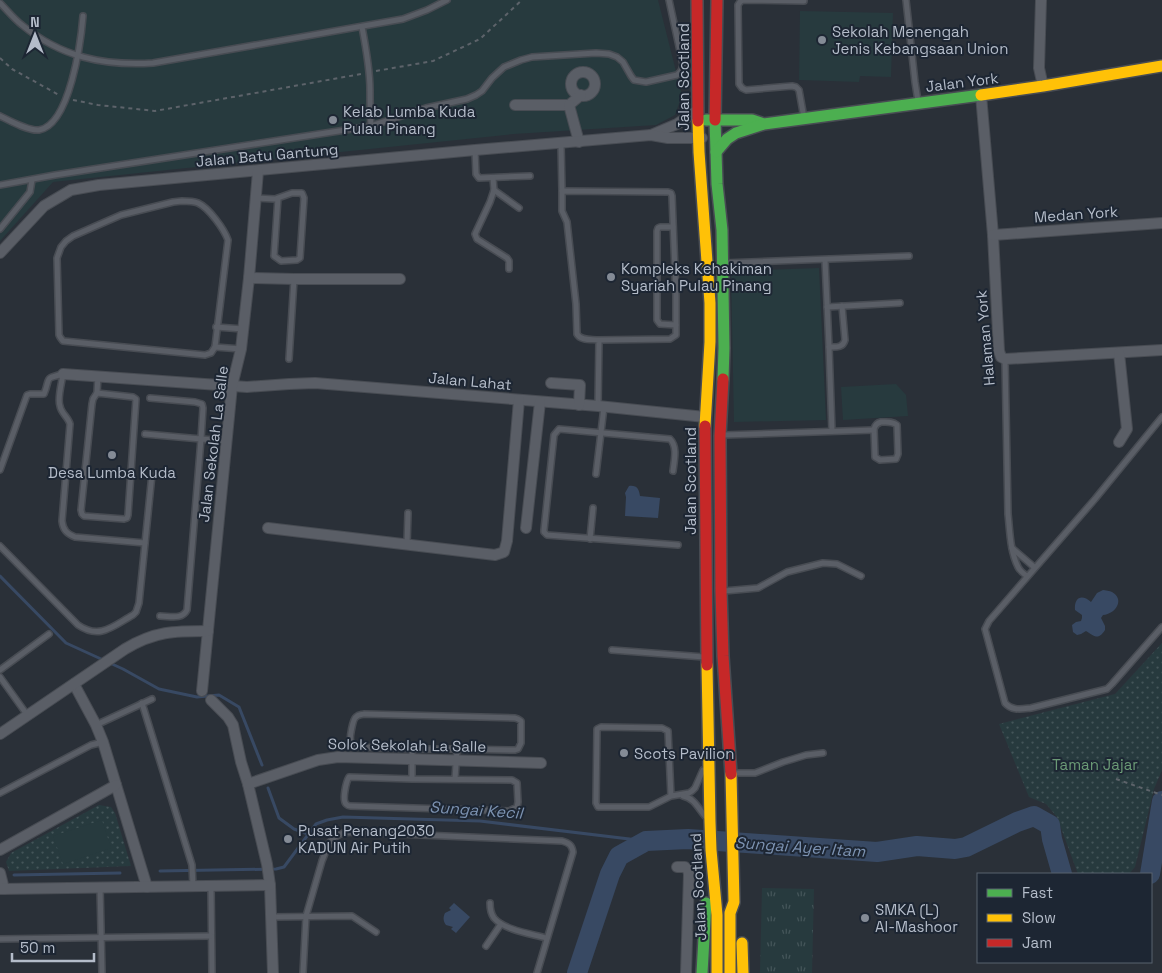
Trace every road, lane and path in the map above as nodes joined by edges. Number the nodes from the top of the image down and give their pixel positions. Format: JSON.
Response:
{"nodes":[{"id":1,"x":447,"y":0,"type":"edge"},
{"id":2,"x":522,"y":0,"type":"edge"},
{"id":3,"x":670,"y":0,"type":"edge"},
{"id":4,"x":697,"y":0,"type":"edge"},
{"id":5,"x":718,"y":0,"type":"edge"},
{"id":6,"x":906,"y":0,"type":"edge"},
{"id":7,"x":1041,"y":0,"type":"edge"},
{"id":8,"x":804,"y":1,"type":"edge"},
{"id":9,"x":0,"y":3,"type":"edge"},
{"id":10,"x":83,"y":16,"type":"dead end"},
{"id":11,"x":362,"y":27,"type":"junction"},
{"id":12,"x":77,"y":56,"type":"junction"},
{"id":13,"x":0,"y":58,"type":"edge"},
{"id":14,"x":1162,"y":66,"type":"edge"},
{"id":15,"x":368,"y":73,"type":"junction"},
{"id":16,"x":1043,"y":86,"type":"junction"},
{"id":17,"x":582,"y":95,"type":"dead end"},
{"id":18,"x":981,"y":95,"type":"junction"},
{"id":19,"x":66,"y":98,"type":"junction"},
{"id":20,"x":918,"y":102,"type":"junction"},
{"id":21,"x":515,"y":105,"type":"dead end"},
{"id":22,"x":569,"y":105,"type":"junction"},
{"id":23,"x":0,"y":116,"type":"edge"},
{"id":24,"x":698,"y":116,"type":"junction"},
{"id":25,"x":804,"y":118,"type":"junction"},
{"id":26,"x":715,"y":120,"type":"junction"},
{"id":27,"x":764,"y":124,"type":"junction"},
{"id":28,"x":371,"y":126,"type":"junction"},
{"id":29,"x":651,"y":135,"type":"junction"},
{"id":30,"x":698,"y":138,"type":"junction"},
{"id":31,"x":715,"y":138,"type":"junction"},
{"id":32,"x":579,"y":142,"type":"junction"},
{"id":33,"x":561,"y":144,"type":"junction"},
{"id":34,"x":474,"y":150,"type":"junction"},
{"id":35,"x":716,"y":152,"type":"junction"},
{"id":36,"x":258,"y":170,"type":"junction"},
{"id":37,"x":530,"y":176,"type":"dead end"},
{"id":38,"x":494,"y":178,"type":"junction"},
{"id":39,"x":32,"y":180,"type":"junction"},
{"id":40,"x":0,"y":185,"type":"edge"},
{"id":41,"x":494,"y":190,"type":"junction"},
{"id":42,"x":562,"y":190,"type":"junction"},
{"id":43,"x":256,"y":198,"type":"junction"},
{"id":44,"x":278,"y":198,"type":"junction"},
{"id":45,"x":519,"y":208,"type":"dead end"},
{"id":46,"x":1162,"y":223,"type":"edge"},
{"id":47,"x":674,"y":227,"type":"junction"},
{"id":48,"x":0,"y":229,"type":"edge"},
{"id":49,"x":993,"y":235,"type":"junction"},
{"id":50,"x":0,"y":253,"type":"edge"},
{"id":51,"x":909,"y":256,"type":"dead end"},
{"id":52,"x":825,"y":260,"type":"junction"},
{"id":53,"x":722,"y":263,"type":"junction"},
{"id":54,"x":509,"y":270,"type":"dead end"},
{"id":55,"x":249,"y":278,"type":"junction"},
{"id":56,"x":294,"y":279,"type":"junction"},
{"id":57,"x":400,"y":279,"type":"dead end"},
{"id":58,"x":900,"y":303,"type":"dead end"},
{"id":59,"x":842,"y":306,"type":"junction"},
{"id":60,"x":827,"y":307,"type":"junction"},
{"id":61,"x":676,"y":325,"type":"junction"},
{"id":62,"x":216,"y":327,"type":"junction"},
{"id":63,"x":243,"y":329,"type":"junction"},
{"id":64,"x":599,"y":340,"type":"junction"},
{"id":65,"x":215,"y":347,"type":"junction"},
{"id":66,"x":829,"y":347,"type":"junction"},
{"id":67,"x":241,"y":349,"type":"junction"},
{"id":68,"x":1162,"y":350,"type":"edge"},
{"id":69,"x":1120,"y":352,"type":"junction"},
{"id":70,"x":289,"y":359,"type":"dead end"},
{"id":71,"x":1005,"y":359,"type":"junction"},
{"id":72,"x":63,"y":374,"type":"junction"},
{"id":73,"x":98,"y":376,"type":"junction"},
{"id":74,"x":551,"y":383,"type":"dead end"},
{"id":75,"x":232,"y":386,"type":"junction"},
{"id":76,"x":97,"y":393,"type":"junction"},
{"id":77,"x":150,"y":398,"type":"dead end"},
{"id":78,"x":518,"y":400,"type":"junction"},
{"id":79,"x":540,"y":402,"type":"junction"},
{"id":80,"x":579,"y":405,"type":"junction"},
{"id":81,"x":601,"y":407,"type":"junction"},
{"id":82,"x":705,"y":417,"type":"junction"},
{"id":83,"x":1162,"y":417,"type":"edge"},
{"id":84,"x":874,"y":430,"type":"junction"},
{"id":85,"x":832,"y":431,"type":"junction"},
{"id":86,"x":601,"y":433,"type":"junction"},
{"id":87,"x":145,"y":434,"type":"dead end"},
{"id":88,"x":720,"y":436,"type":"junction"},
{"id":89,"x":201,"y":439,"type":"junction"},
{"id":90,"x":227,"y":441,"type":"junction"},
{"id":91,"x":1120,"y":442,"type":"dead end"},
{"id":92,"x":0,"y":470,"type":"edge"},
{"id":93,"x":673,"y":471,"type":"dead end"},
{"id":94,"x":152,"y":474,"type":"dead end"},
{"id":95,"x":596,"y":474,"type":"dead end"},
{"id":96,"x":593,"y":508,"type":"dead end"},
{"id":97,"x":408,"y":513,"type":"dead end"},
{"id":98,"x":268,"y":528,"type":"dead end"},
{"id":99,"x":526,"y":528,"type":"dead end"},
{"id":100,"x":590,"y":538,"type":"junction"},
{"id":101,"x":145,"y":543,"type":"junction"},
{"id":102,"x":407,"y":545,"type":"junction"},
{"id":103,"x":678,"y":545,"type":"dead end"},
{"id":104,"x":0,"y":546,"type":"edge"},
{"id":105,"x":1012,"y":548,"type":"junction"},
{"id":106,"x":1034,"y":567,"type":"junction"},
{"id":107,"x":861,"y":576,"type":"dead end"},
{"id":108,"x":1027,"y":576,"type":"junction"},
{"id":109,"x":721,"y":591,"type":"junction"},
{"id":110,"x":160,"y":616,"type":"dead end"},
{"id":111,"x":1162,"y":627,"type":"edge"},
{"id":112,"x":208,"y":631,"type":"junction"},
{"id":113,"x":49,"y":634,"type":"dead end"},
{"id":114,"x":612,"y":650,"type":"dead end"},
{"id":115,"x":707,"y":657,"type":"junction"},
{"id":116,"x":0,"y":670,"type":"edge"},
{"id":117,"x":0,"y":677,"type":"edge"},
{"id":118,"x":74,"y":684,"type":"junction"},
{"id":119,"x":202,"y":691,"type":"dead end"},
{"id":120,"x":152,"y":698,"type":"dead end"},
{"id":121,"x":211,"y":700,"type":"dead end"},
{"id":122,"x":142,"y":703,"type":"junction"},
{"id":123,"x":28,"y":716,"type":"junction"},
{"id":124,"x":96,"y":725,"type":"junction"},
{"id":125,"x":0,"y":734,"type":"edge"},
{"id":126,"x":103,"y":742,"type":"junction"},
{"id":127,"x":457,"y":749,"type":"junction"},
{"id":128,"x":823,"y":753,"type":"dead end"},
{"id":129,"x":412,"y":754,"type":"junction"},
{"id":130,"x":709,"y":758,"type":"junction"},
{"id":131,"x":456,"y":760,"type":"junction"},
{"id":132,"x":541,"y":763,"type":"dead end"},
{"id":133,"x":731,"y":774,"type":"junction"},
{"id":134,"x":412,"y":779,"type":"junction"},
{"id":135,"x":455,"y":779,"type":"junction"},
{"id":136,"x":1116,"y":779,"type":"dead end"},
{"id":137,"x":248,"y":784,"type":"junction"},
{"id":138,"x":116,"y":785,"type":"junction"},
{"id":139,"x":0,"y":793,"type":"edge"},
{"id":140,"x":1162,"y":795,"type":"edge"},
{"id":141,"x":670,"y":796,"type":"junction"},
{"id":142,"x":680,"y":796,"type":"junction"},
{"id":143,"x":710,"y":824,"type":"junction"},
{"id":144,"x":0,"y":850,"type":"edge"},
{"id":145,"x":711,"y":850,"type":"junction"},
{"id":146,"x":677,"y":868,"type":"dead end"},
{"id":147,"x":0,"y":873,"type":"edge"},
{"id":148,"x":193,"y":882,"type":"junction"},
{"id":149,"x":270,"y":884,"type":"junction"},
{"id":150,"x":211,"y":886,"type":"junction"},
{"id":151,"x":147,"y":887,"type":"junction"},
{"id":152,"x":100,"y":888,"type":"junction"},
{"id":153,"x":2,"y":889,"type":"edge"},
{"id":154,"x":734,"y":902,"type":"junction"},
{"id":155,"x":490,"y":904,"type":"dead end"},
{"id":156,"x":306,"y":916,"type":"junction"},
{"id":157,"x":271,"y":917,"type":"junction"},
{"id":158,"x":501,"y":924,"type":"junction"},
{"id":159,"x":376,"y":932,"type":"dead end"},
{"id":160,"x":211,"y":936,"type":"junction"},
{"id":161,"x":102,"y":938,"type":"junction"},
{"id":162,"x":546,"y":938,"type":"junction"},
{"id":163,"x":0,"y":939,"type":"edge"},
{"id":164,"x":486,"y":946,"type":"dead end"},
{"id":165,"x":730,"y":967,"type":"edge"},
{"id":166,"x":717,"y":968,"type":"edge"},
{"id":167,"x":102,"y":973,"type":"edge"},
{"id":168,"x":212,"y":973,"type":"edge"},
{"id":169,"x":273,"y":973,"type":"edge"},
{"id":170,"x":303,"y":973,"type":"edge"},
{"id":171,"x":537,"y":973,"type":"edge"},
{"id":172,"x":686,"y":973,"type":"edge"},
{"id":173,"x":702,"y":973,"type":"edge"},
{"id":174,"x":743,"y":973,"type":"edge"}],
"edges":[{"from":1,"to":11,"type":"lane"},
{"from":2,"to":15,"type":"path"},
{"from":3,"to":28,"type":"lane"},
{"from":4,"to":24,"type":"main road","name":"Jalan Scotland"},
{"from":5,"to":26,"type":"main road","name":"Jalan Scotland"},
{"from":6,"to":20,"type":"lane"},
{"from":7,"to":16,"type":"street"},
{"from":8,"to":25,"type":"lane"},
{"from":9,"to":12,"type":"lane"},
{"from":10,"to":12,"type":"lane"},
{"from":11,"to":12,"type":"lane"},
{"from":11,"to":15,"type":"lane"},
{"from":12,"to":19,"type":"lane"},
{"from":13,"to":19,"type":"path"},
{"from":14,"to":16,"type":"main road","name":"Jalan York"},
{"from":15,"to":19,"type":"path"},
{"from":15,"to":28,"type":"lane"},
{"from":16,"to":18,"type":"main road","name":"Jalan York"},
{"from":17,"to":22,"type":"street"},
{"from":18,"to":20,"type":"main road","name":"Jalan York"},
{"from":18,"to":49,"type":"street","name":"Halaman York"},
{"from":19,"to":23,"type":"lane"},
{"from":20,"to":25,"type":"main road","name":"Jalan York"},
{"from":21,"to":22,"type":"street"},
{"from":22,"to":32,"type":"street"},
{"from":24,"to":26,"type":"main road","name":"Jalan York"},
{"from":24,"to":29,"type":"street","name":"Jalan Batu Gantung"},
{"from":24,"to":30,"type":"main road","name":"Jalan Scotland"},
{"from":25,"to":27,"type":"main road","name":"Jalan York"},
{"from":26,"to":27,"type":"main road","name":"Jalan York"},
{"from":26,"to":31,"type":"main road","name":"Jalan Scotland"},
{"from":27,"to":35,"type":"main road","name":"Jalan York"},
{"from":28,"to":39,"type":"lane"},
{"from":29,"to":30,"type":"street","name":"Jalan Batu Gantung"},
{"from":29,"to":32,"type":"street","name":"Jalan Batu Gantung"},
{"from":30,"to":31,"type":"street","name":"Jalan Batu Gantung"},
{"from":30,"to":82,"type":"main road","name":"Jalan Scotland"},
{"from":31,"to":35,"type":"main road","name":"Jalan Scotland"},
{"from":32,"to":33,"type":"street","name":"Jalan Batu Gantung"},
{"from":33,"to":34,"type":"street","name":"Jalan Batu Gantung"},
{"from":33,"to":42,"type":"lane"},
{"from":34,"to":36,"type":"street","name":"Jalan Batu Gantung"},
{"from":34,"to":38,"type":"lane"},
{"from":35,"to":53,"type":"main road","name":"Jalan Scotland"},
{"from":36,"to":43,"type":"street","name":"Jalan Sekolah La Salle"},
{"from":36,"to":50,"type":"street","name":"Jalan Batu Gantung"},
{"from":37,"to":38,"type":"lane"},
{"from":38,"to":41,"type":"lane"},
{"from":39,"to":40,"type":"lane"},
{"from":39,"to":48,"type":"lane"},
{"from":41,"to":45,"type":"lane"},
{"from":41,"to":54,"type":"lane"},
{"from":42,"to":47,"type":"lane"},
{"from":42,"to":64,"type":"lane"},
{"from":43,"to":44,"type":"lane"},
{"from":43,"to":55,"type":"street","name":"Jalan Sekolah La Salle"},
{"from":44,"to":44,"type":"lane"},
{"from":46,"to":49,"type":"street","name":"Medan York"},
{"from":47,"to":61,"type":"lane"},
{"from":47,"to":61,"type":"lane"},
{"from":49,"to":71,"type":"street","name":"Halaman York"},
{"from":51,"to":52,"type":"lane"},
{"from":52,"to":53,"type":"lane"},
{"from":52,"to":60,"type":"lane"},
{"from":53,"to":88,"type":"main road","name":"Jalan Scotland"},
{"from":55,"to":56,"type":"street"},
{"from":55,"to":63,"type":"street","name":"Jalan Sekolah La Salle"},
{"from":56,"to":57,"type":"street"},
{"from":56,"to":70,"type":"lane"},
{"from":58,"to":59,"type":"lane"},
{"from":59,"to":60,"type":"lane"},
{"from":59,"to":66,"type":"lane"},
{"from":60,"to":66,"type":"lane"},
{"from":61,"to":64,"type":"lane"},
{"from":62,"to":63,"type":"lane"},
{"from":62,"to":65,"type":"lane"},
{"from":62,"to":65,"type":"lane"},
{"from":63,"to":67,"type":"street","name":"Jalan Sekolah La Salle"},
{"from":64,"to":81,"type":"lane"},
{"from":65,"to":67,"type":"lane"},
{"from":66,"to":85,"type":"lane"},
{"from":67,"to":75,"type":"street","name":"Jalan Sekolah La Salle"},
{"from":68,"to":69,"type":"street"},
{"from":69,"to":71,"type":"street"},
{"from":69,"to":91,"type":"street"},
{"from":71,"to":105,"type":"lane","name":"Halaman York"},
{"from":72,"to":73,"type":"street","name":"Jalan Lahat"},
{"from":72,"to":92,"type":"lane"},
{"from":72,"to":101,"type":"lane"},
{"from":73,"to":75,"type":"street","name":"Jalan Lahat"},
{"from":73,"to":76,"type":"lane"},
{"from":74,"to":80,"type":"street"},
{"from":75,"to":78,"type":"street","name":"Jalan Lahat"},
{"from":75,"to":90,"type":"street","name":"Jalan Sekolah La Salle"},
{"from":76,"to":76,"type":"lane"},
{"from":77,"to":89,"type":"lane"},
{"from":78,"to":79,"type":"street","name":"Jalan Lahat"},
{"from":78,"to":102,"type":"street"},
{"from":79,"to":80,"type":"street","name":"Jalan Lahat"},
{"from":79,"to":99,"type":"street"},
{"from":80,"to":81,"type":"street","name":"Jalan Lahat"},
{"from":81,"to":82,"type":"street","name":"Jalan Lahat"},
{"from":81,"to":86,"type":"lane"},
{"from":82,"to":115,"type":"main road","name":"Jalan Scotland"},
{"from":83,"to":106,"type":"lane"},
{"from":84,"to":84,"type":"lane"},
{"from":84,"to":85,"type":"lane"},
{"from":85,"to":88,"type":"lane"},
{"from":86,"to":93,"type":"lane"},
{"from":86,"to":95,"type":"lane"},
{"from":86,"to":100,"type":"lane"},
{"from":87,"to":89,"type":"lane"},
{"from":88,"to":109,"type":"main road","name":"Jalan Scotland"},
{"from":89,"to":90,"type":"lane"},
{"from":89,"to":110,"type":"lane"},
{"from":90,"to":112,"type":"street","name":"Jalan Sekolah La Salle"},
{"from":94,"to":101,"type":"lane"},
{"from":96,"to":100,"type":"lane"},
{"from":97,"to":102,"type":"lane"},
{"from":98,"to":102,"type":"street"},
{"from":100,"to":103,"type":"lane"},
{"from":101,"to":104,"type":"lane"},
{"from":105,"to":106,"type":"lane"},
{"from":105,"to":108,"type":"lane","name":"Halaman York"},
{"from":106,"to":108,"type":"lane"},
{"from":107,"to":109,"type":"lane"},
{"from":108,"to":111,"type":"lane"},
{"from":109,"to":133,"type":"main road","name":"Jalan Scotland"},
{"from":112,"to":118,"type":"street"},
{"from":112,"to":119,"type":"street","name":"Jalan Sekolah La Salle"},
{"from":113,"to":116,"type":"lane"},
{"from":114,"to":115,"type":"lane"},
{"from":115,"to":130,"type":"main road","name":"Jalan Scotland"},
{"from":117,"to":123,"type":"lane"},
{"from":118,"to":123,"type":"street"},
{"from":118,"to":124,"type":"street"},
{"from":120,"to":122,"type":"lane"},
{"from":121,"to":137,"type":"street"},
{"from":122,"to":124,"type":"lane"},
{"from":122,"to":148,"type":"lane"},
{"from":123,"to":125,"type":"street"},
{"from":124,"to":126,"type":"street"},
{"from":126,"to":138,"type":"street"},
{"from":126,"to":139,"type":"lane"},
{"from":127,"to":129,"type":"lane"},
{"from":127,"to":129,"type":"lane"},
{"from":127,"to":131,"type":"lane"},
{"from":128,"to":133,"type":"lane"},
{"from":129,"to":131,"type":"street","name":"Solok Sekolah La Salle"},
{"from":129,"to":134,"type":"lane"},
{"from":129,"to":137,"type":"street","name":"Solok Sekolah La Salle"},
{"from":130,"to":142,"type":"lane"},
{"from":130,"to":143,"type":"main road","name":"Jalan Scotland"},
{"from":131,"to":132,"type":"street","name":"Solok Sekolah La Salle"},
{"from":131,"to":135,"type":"lane"},
{"from":133,"to":154,"type":"main road","name":"Jalan Scotland"},
{"from":134,"to":135,"type":"lane"},
{"from":134,"to":135,"type":"lane"},
{"from":136,"to":140,"type":"path"},
{"from":137,"to":149,"type":"street"},
{"from":138,"to":144,"type":"street"},
{"from":138,"to":151,"type":"street"},
{"from":141,"to":141,"type":"lane"},
{"from":141,"to":142,"type":"lane"},
{"from":142,"to":143,"type":"lane"},
{"from":143,"to":145,"type":"main road","name":"Jalan Scotland"},
{"from":145,"to":166,"type":"main road","name":"Jalan Scotland"},
{"from":145,"to":173,"type":"main road"},
{"from":146,"to":172,"type":"street"},
{"from":147,"to":153,"type":"street"},
{"from":148,"to":150,"type":"street"},
{"from":148,"to":151,"type":"street"},
{"from":149,"to":150,"type":"street"},
{"from":149,"to":157,"type":"street"},
{"from":150,"to":160,"type":"lane"},
{"from":151,"to":152,"type":"street"},
{"from":152,"to":153,"type":"street"},
{"from":152,"to":161,"type":"lane"},
{"from":154,"to":165,"type":"main road","name":"Jalan Scotland"},
{"from":154,"to":174,"type":"main road"},
{"from":155,"to":158,"type":"lane"},
{"from":156,"to":157,"type":"lane"},
{"from":156,"to":159,"type":"lane"},
{"from":156,"to":162,"type":"lane"},
{"from":156,"to":170,"type":"lane"},
{"from":157,"to":169,"type":"street"},
{"from":158,"to":162,"type":"lane"},
{"from":158,"to":164,"type":"lane"},
{"from":160,"to":161,"type":"lane"},
{"from":160,"to":168,"type":"lane"},
{"from":161,"to":163,"type":"lane"},
{"from":161,"to":167,"type":"lane"},
{"from":162,"to":171,"type":"lane"}]}
